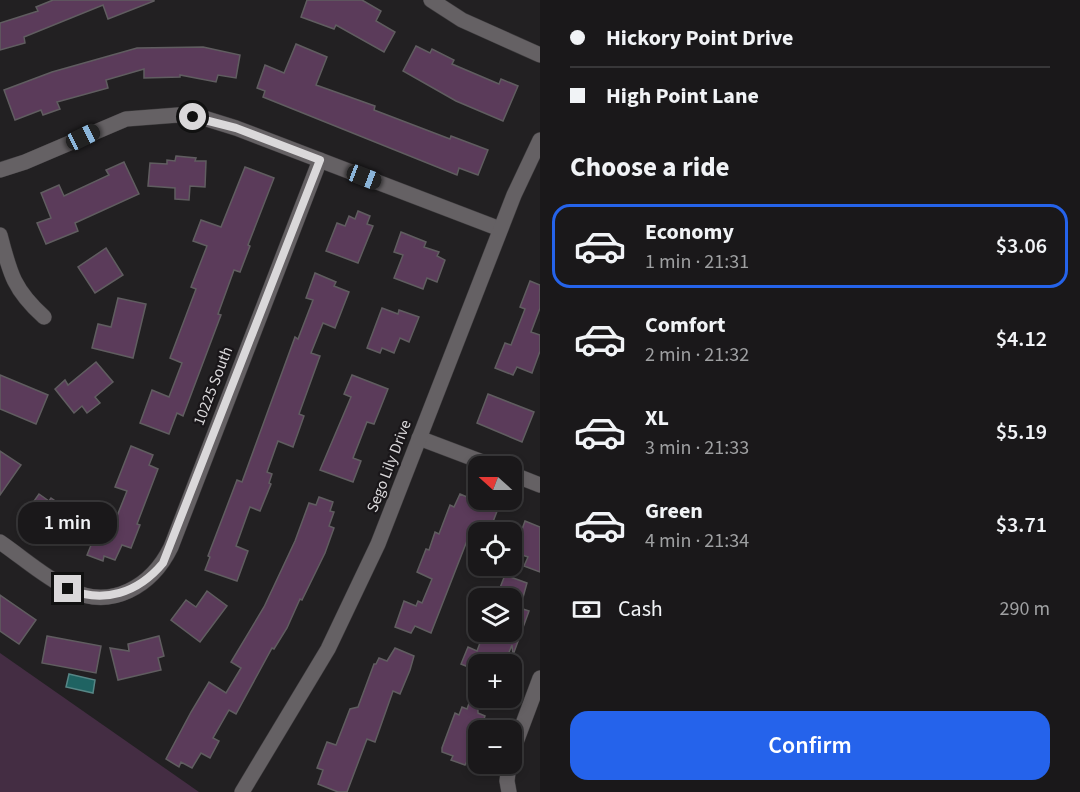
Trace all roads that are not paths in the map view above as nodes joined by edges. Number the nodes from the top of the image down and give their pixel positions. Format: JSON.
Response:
{"nodes":[{"id":1,"x":431,"y":0,"type":"edge"},
{"id":2,"x":540,"y":55,"type":"edge"},
{"id":3,"x":540,"y":140,"type":"edge"},
{"id":4,"x":320,"y":160,"type":"junction"},
{"id":5,"x":0,"y":170,"type":"edge"},
{"id":6,"x":500,"y":229,"type":"junction"},
{"id":7,"x":0,"y":235,"type":"edge"},
{"id":8,"x":44,"y":317,"type":"dead end"},
{"id":9,"x":419,"y":438,"type":"junction"},
{"id":10,"x":468,"y":457,"type":"edge"},
{"id":11,"x":522,"y":478,"type":"edge"},
{"id":12,"x":540,"y":485,"type":"edge"},
{"id":13,"x":0,"y":542,"type":"edge"},
{"id":14,"x":540,"y":678,"type":"edge"},
{"id":15,"x":522,"y":726,"type":"edge"},
{"id":16,"x":507,"y":774,"type":"edge"},
{"id":17,"x":243,"y":792,"type":"edge"},
{"id":18,"x":509,"y":792,"type":"edge"}],
"edges":[{"from":1,"to":2,"type":"street"},
{"from":3,"to":6,"type":"street","name":"Sego Lily Drive"},
{"from":4,"to":5,"type":"street"},
{"from":4,"to":6,"type":"street"},
{"from":4,"to":13,"type":"street","name":"10225 South"},
{"from":6,"to":9,"type":"street","name":"Sego Lily Drive"},
{"from":7,"to":8,"type":"street"},
{"from":9,"to":10,"type":"street"},
{"from":9,"to":17,"type":"street","name":"Sego Lily Drive"},
{"from":11,"to":12,"type":"street"},
{"from":14,"to":15,"type":"street"},
{"from":16,"to":18,"type":"street"}]}
